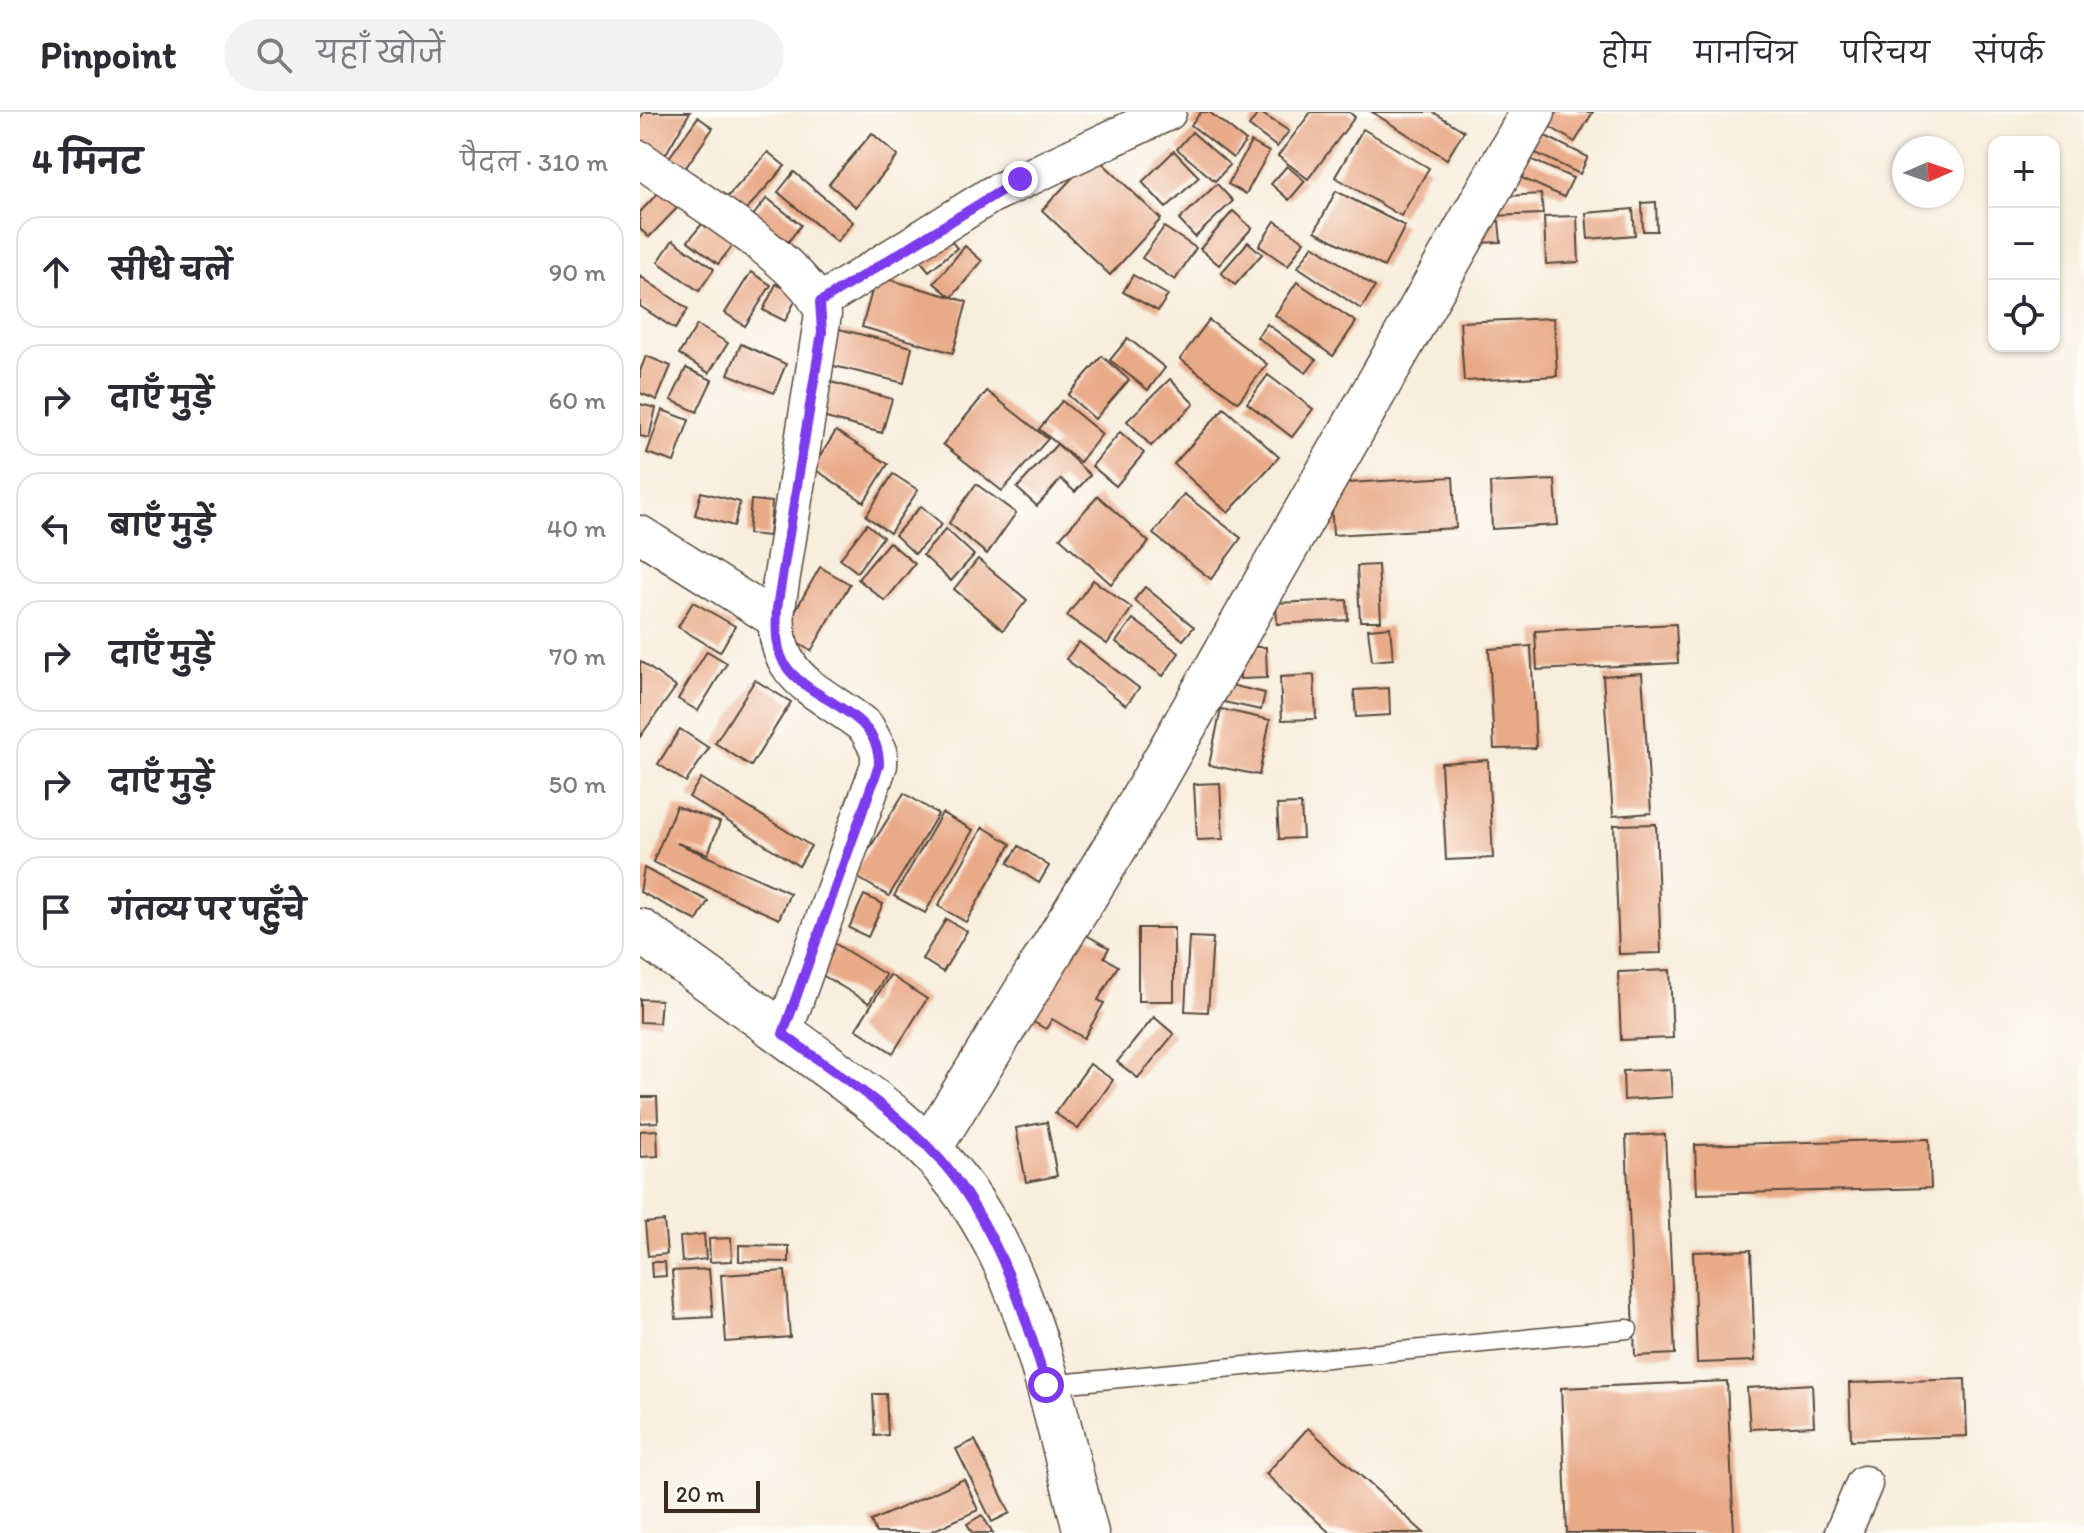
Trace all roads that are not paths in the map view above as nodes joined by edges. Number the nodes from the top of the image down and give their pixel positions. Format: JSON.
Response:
{"nodes":[{"id":1,"x":1168,"y":112,"type":"edge"},
{"id":2,"x":1533,"y":112,"type":"edge"},
{"id":3,"x":640,"y":159,"type":"edge"},
{"id":4,"x":820,"y":302,"type":"junction"},
{"id":5,"x":643,"y":542,"type":"edge"},
{"id":6,"x":776,"y":620,"type":"junction"},
{"id":7,"x":640,"y":931,"type":"edge"},
{"id":8,"x":783,"y":1034,"type":"junction"},
{"id":9,"x":929,"y":1149,"type":"junction"},
{"id":10,"x":1628,"y":1329,"type":"dead end"},
{"id":11,"x":1046,"y":1385,"type":"junction"},
{"id":12,"x":1864,"y":1484,"type":"dead end"},
{"id":13,"x":1086,"y":1533,"type":"edge"},
{"id":14,"x":1843,"y":1533,"type":"edge"}],
"edges":[{"from":1,"to":4,"type":"street"},
{"from":2,"to":9,"type":"street"},
{"from":3,"to":4,"type":"street"},
{"from":4,"to":6,"type":"street"},
{"from":5,"to":6,"type":"street"},
{"from":6,"to":8,"type":"street"},
{"from":7,"to":8,"type":"street"},
{"from":8,"to":9,"type":"street"},
{"from":9,"to":11,"type":"street"},
{"from":10,"to":11,"type":"lane"},
{"from":11,"to":13,"type":"street"},
{"from":12,"to":14,"type":"street"}]}
